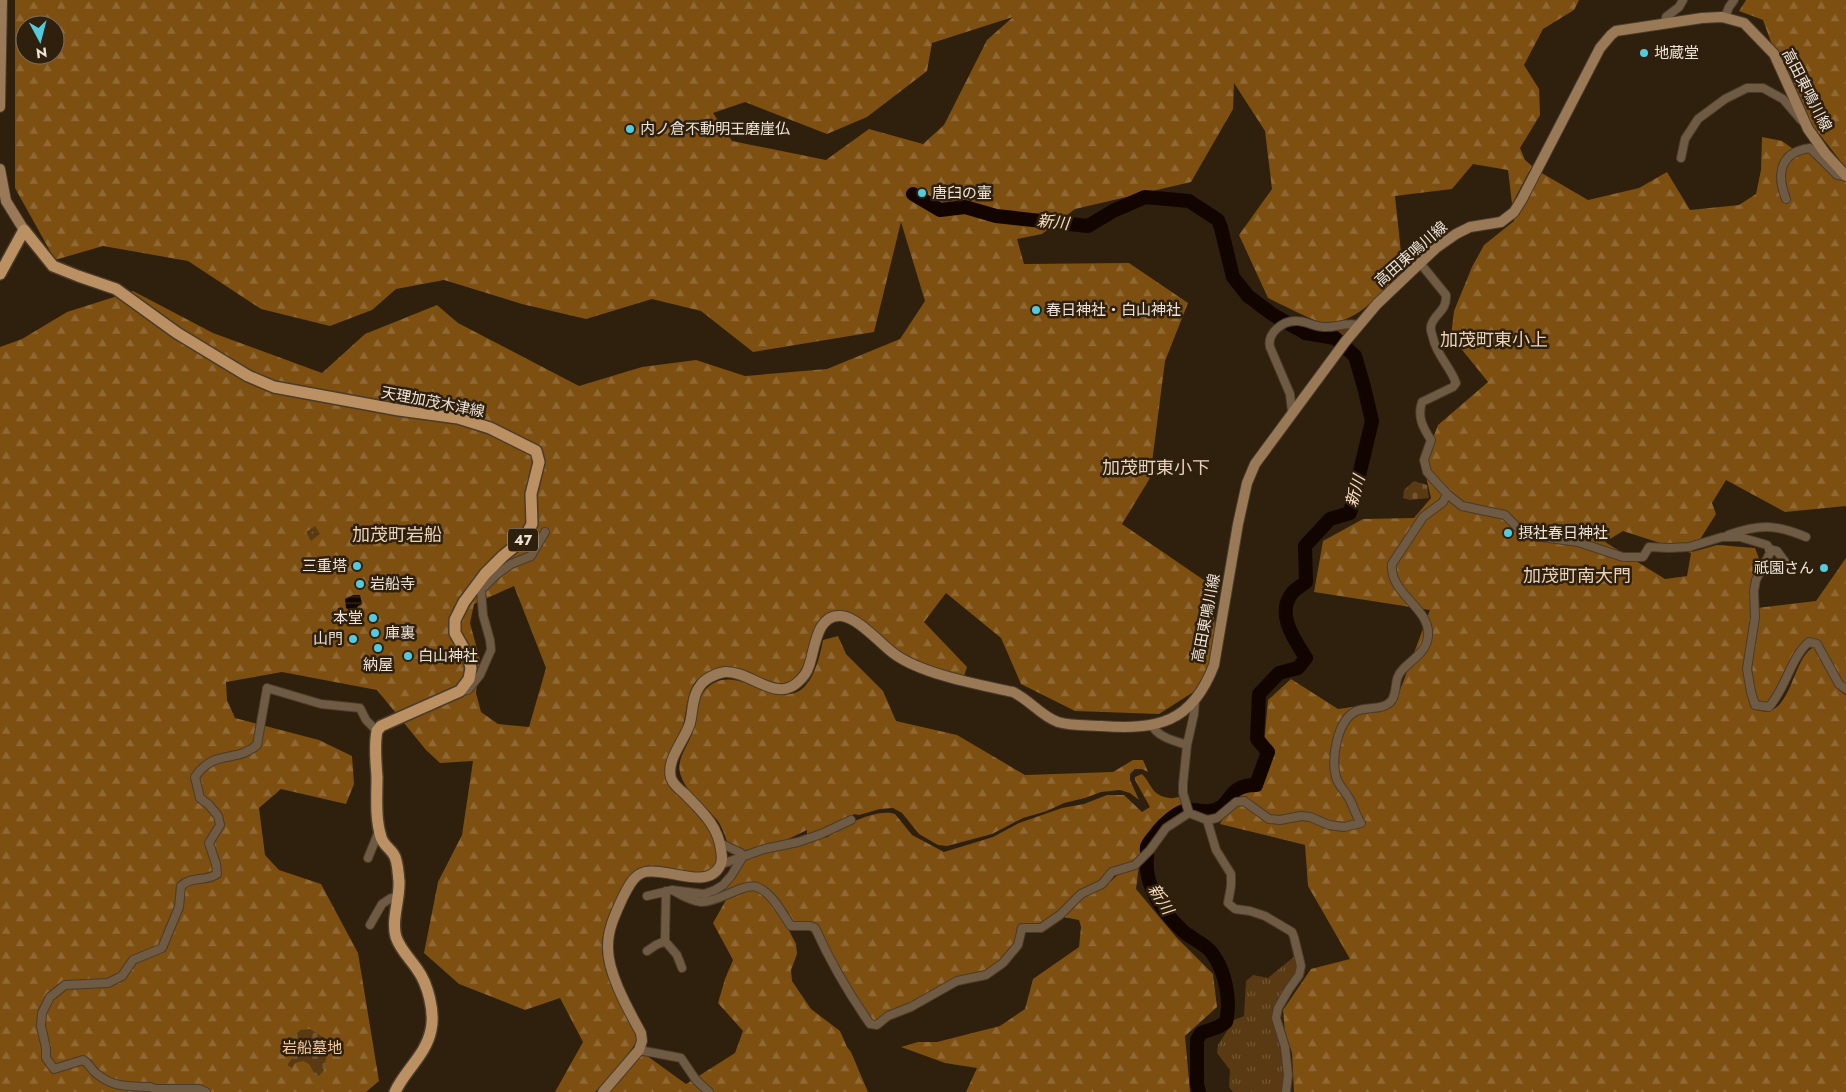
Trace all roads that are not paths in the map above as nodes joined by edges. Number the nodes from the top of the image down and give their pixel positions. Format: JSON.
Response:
{"nodes":[{"id":1,"x":2,"y":0,"type":"edge"},
{"id":2,"x":1682,"y":0,"type":"edge"},
{"id":3,"x":1734,"y":0,"type":"edge"},
{"id":4,"x":1725,"y":18,"type":"junction"},
{"id":5,"x":1666,"y":22,"type":"junction"},
{"id":6,"x":0,"y":107,"type":"edge"},
{"id":7,"x":1806,"y":125,"type":"junction"},
{"id":8,"x":1681,"y":158,"type":"dead end"},
{"id":9,"x":0,"y":169,"type":"edge"},
{"id":10,"x":1846,"y":176,"type":"edge"},
{"id":11,"x":1786,"y":199,"type":"dead end"},
{"id":12,"x":24,"y":230,"type":"junction"},
{"id":13,"x":1420,"y":263,"type":"junction"},
{"id":14,"x":0,"y":274,"type":"edge"},
{"id":15,"x":1359,"y":325,"type":"junction"},
{"id":16,"x":1292,"y":412,"type":"junction"},
{"id":17,"x":1447,"y":494,"type":"junction"},
{"id":18,"x":545,"y":532,"type":"dead end"},
{"id":19,"x":1722,"y":537,"type":"junction"},
{"id":20,"x":1806,"y":537,"type":"dead end"},
{"id":21,"x":1769,"y":549,"type":"junction"},
{"id":22,"x":1786,"y":563,"type":"dead end"},
{"id":23,"x":1846,"y":689,"type":"edge"},
{"id":24,"x":460,"y":691,"type":"junction"},
{"id":25,"x":1195,"y":700,"type":"junction"},
{"id":26,"x":1152,"y":725,"type":"junction"},
{"id":27,"x":377,"y":731,"type":"junction"},
{"id":28,"x":1187,"y":745,"type":"junction"},
{"id":29,"x":1189,"y":814,"type":"junction"},
{"id":30,"x":850,"y":820,"type":"dead end"},
{"id":31,"x":1207,"y":820,"type":"junction"},
{"id":32,"x":379,"y":831,"type":"junction"},
{"id":33,"x":720,"y":843,"type":"junction"},
{"id":34,"x":368,"y":858,"type":"dead end"},
{"id":35,"x":742,"y":858,"type":"junction"},
{"id":36,"x":722,"y":864,"type":"junction"},
{"id":37,"x":669,"y":891,"type":"junction"},
{"id":38,"x":647,"y":896,"type":"dead end"},
{"id":39,"x":399,"y":899,"type":"junction"},
{"id":40,"x":370,"y":925,"type":"dead end"},
{"id":41,"x":665,"y":941,"type":"junction"},
{"id":42,"x":647,"y":951,"type":"dead end"},
{"id":43,"x":682,"y":968,"type":"dead end"},
{"id":44,"x":639,"y":1050,"type":"junction"},
{"id":45,"x":206,"y":1092,"type":"edge"},
{"id":46,"x":395,"y":1092,"type":"edge"},
{"id":47,"x":603,"y":1092,"type":"edge"},
{"id":48,"x":709,"y":1092,"type":"edge"},
{"id":49,"x":1286,"y":1092,"type":"edge"}],
"edges":[{"from":1,"to":6,"type":"main road"},
{"from":2,"to":5,"type":"street"},
{"from":3,"to":4,"type":"street"},
{"from":4,"to":5,"type":"main road","name":"高田東鳴川線"},
{"from":4,"to":7,"type":"main road","name":"高田東鳴川線"},
{"from":5,"to":13,"type":"main road","name":"高田東鳴川線"},
{"from":7,"to":8,"type":"street"},
{"from":7,"to":10,"type":"main road","name":"高田東鳴川線"},
{"from":9,"to":12,"type":"main road"},
{"from":10,"to":11,"type":"street"},
{"from":12,"to":14,"type":"main road"},
{"from":12,"to":24,"type":"main road","name":"天理加茂木津線","number":"47"},
{"from":13,"to":15,"type":"main road","name":"高田東鳴川線"},
{"from":13,"to":17,"type":"street"},
{"from":15,"to":16,"type":"main road","name":"高田東鳴川線"},
{"from":15,"to":16,"type":"street"},
{"from":16,"to":25,"type":"main road","name":"高田東鳴川線"},
{"from":17,"to":19,"type":"street"},
{"from":17,"to":31,"type":"street"},
{"from":18,"to":24,"type":"street"},
{"from":19,"to":20,"type":"street"},
{"from":19,"to":21,"type":"street"},
{"from":21,"to":22,"type":"street"},
{"from":21,"to":23,"type":"street"},
{"from":24,"to":27,"type":"main road"},
{"from":25,"to":26,"type":"main road","name":"高田東鳴川線"},
{"from":25,"to":28,"type":"street"},
{"from":26,"to":28,"type":"street"},
{"from":26,"to":33,"type":"main road","name":"高田東鳴川線"},
{"from":27,"to":32,"type":"main road"},
{"from":27,"to":45,"type":"street"},
{"from":28,"to":29,"type":"street"},
{"from":29,"to":31,"type":"street"},
{"from":29,"to":37,"type":"street"},
{"from":30,"to":35,"type":"street"},
{"from":31,"to":49,"type":"street"},
{"from":32,"to":34,"type":"street"},
{"from":32,"to":39,"type":"main road"},
{"from":33,"to":35,"type":"street"},
{"from":33,"to":36,"type":"main road","name":"高田東鳴川線"},
{"from":35,"to":36,"type":"street"},
{"from":35,"to":37,"type":"street"},
{"from":36,"to":44,"type":"main road"},
{"from":37,"to":38,"type":"street"},
{"from":37,"to":41,"type":"street"},
{"from":39,"to":40,"type":"street"},
{"from":39,"to":46,"type":"main road"},
{"from":41,"to":42,"type":"street"},
{"from":41,"to":43,"type":"street"},
{"from":44,"to":47,"type":"main road"},
{"from":44,"to":48,"type":"street"}]}
